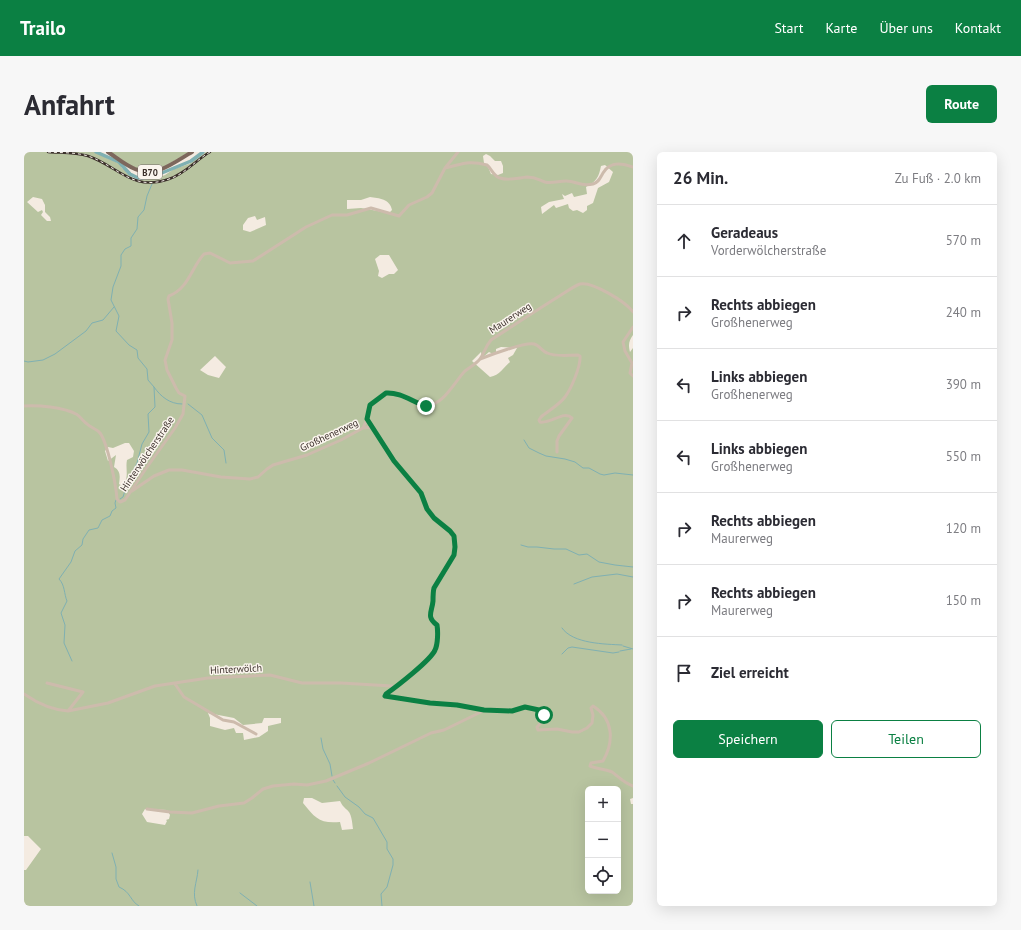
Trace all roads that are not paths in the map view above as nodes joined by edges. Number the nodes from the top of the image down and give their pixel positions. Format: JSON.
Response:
{"nodes":[{"id":1,"x":108,"y":152,"type":"edge"},
{"id":2,"x":192,"y":152,"type":"edge"},
{"id":3,"x":458,"y":152,"type":"edge"},
{"id":4,"x":633,"y":167,"type":"edge"},
{"id":5,"x":445,"y":168,"type":"junction"},
{"id":6,"x":633,"y":312,"type":"edge"},
{"id":7,"x":633,"y":327,"type":"edge"},
{"id":8,"x":480,"y":359,"type":"junction"},
{"id":9,"x":633,"y":376,"type":"edge"},
{"id":10,"x":24,"y":406,"type":"edge"},
{"id":11,"x":367,"y":419,"type":"junction"},
{"id":12,"x":372,"y":427,"type":"junction"},
{"id":13,"x":363,"y":428,"type":"junction"},
{"id":14,"x":557,"y":452,"type":"dead end"},
{"id":15,"x":132,"y":491,"type":"junction"},
{"id":16,"x":47,"y":683,"type":"dead end"},
{"id":17,"x":175,"y":684,"type":"junction"},
{"id":18,"x":395,"y":687,"type":"junction"},
{"id":19,"x":24,"y":694,"type":"edge"},
{"id":20,"x":68,"y":710,"type":"junction"},
{"id":21,"x":484,"y":710,"type":"junction"},
{"id":22,"x":256,"y":734,"type":"dead end"},
{"id":23,"x":633,"y":786,"type":"edge"},
{"id":24,"x":147,"y":809,"type":"dead end"}],
"edges":[{"from":1,"to":2,"type":"main road","number":"B70"},
{"from":3,"to":5,"type":"street"},
{"from":4,"to":5,"type":"street"},
{"from":5,"to":15,"type":"street","name":"Hinterwölcherstraße"},
{"from":6,"to":8,"type":"street","name":"Maurerweg"},
{"from":7,"to":9,"type":"street"},
{"from":8,"to":11,"type":"street","name":"Maurerweg"},
{"from":8,"to":14,"type":"street"},
{"from":10,"to":15,"type":"street","name":"Hinterwölcherstraße"},
{"from":11,"to":12,"type":"street"},
{"from":11,"to":13,"type":"street","name":"Maurerweg"},
{"from":12,"to":13,"type":"street","name":"Großhenerweg"},
{"from":12,"to":18,"type":"street","name":"Großhenerweg"},
{"from":13,"to":15,"type":"street","name":"Großhenerweg"},
{"from":16,"to":20,"type":"street"},
{"from":17,"to":18,"type":"street","name":"Hinterwölch"},
{"from":17,"to":20,"type":"street","name":"Hinterwölch"},
{"from":17,"to":22,"type":"street"},
{"from":18,"to":21,"type":"street"},
{"from":19,"to":20,"type":"street"},
{"from":21,"to":23,"type":"street"},
{"from":21,"to":24,"type":"street"}]}
